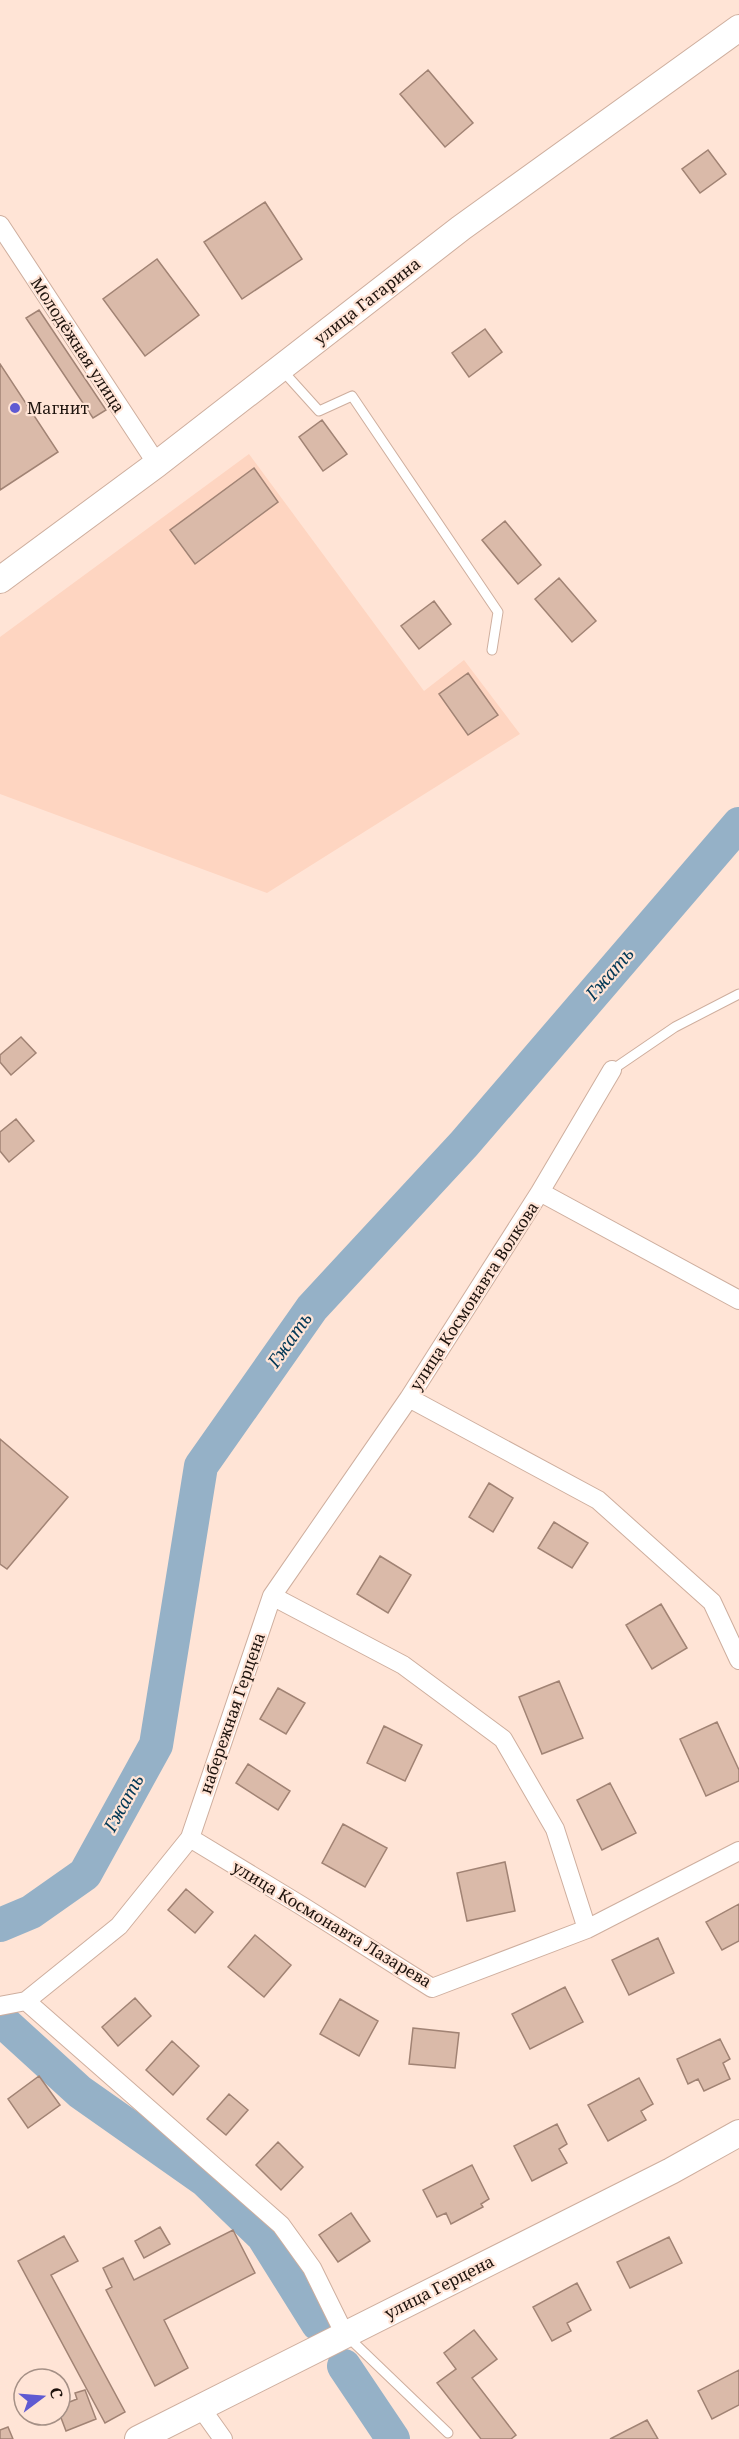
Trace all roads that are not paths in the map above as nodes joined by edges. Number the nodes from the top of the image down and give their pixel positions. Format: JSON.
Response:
{"nodes":[{"id":1,"x":739,"y":28,"type":"edge"},
{"id":2,"x":0,"y":225,"type":"edge"},
{"id":3,"x":281,"y":368,"type":"junction"},
{"id":4,"x":157,"y":464,"type":"junction"},
{"id":5,"x":0,"y":580,"type":"edge"},
{"id":6,"x":492,"y":650,"type":"dead end"},
{"id":7,"x":739,"y":994,"type":"edge"},
{"id":8,"x":612,"y":1070,"type":"joint"},
{"id":9,"x":540,"y":1192,"type":"junction"},
{"id":10,"x":739,"y":1300,"type":"edge"},
{"id":11,"x":409,"y":1398,"type":"junction"},
{"id":12,"x":272,"y":1596,"type":"junction"},
{"id":13,"x":739,"y":1660,"type":"edge"},
{"id":14,"x":190,"y":1838,"type":"junction"},
{"id":15,"x":739,"y":1851,"type":"edge"},
{"id":16,"x":586,"y":1929,"type":"junction"},
{"id":17,"x":26,"y":2001,"type":"junction"},
{"id":18,"x":0,"y":2006,"type":"edge"},
{"id":19,"x":739,"y":2133,"type":"edge"},
{"id":20,"x":345,"y":2335,"type":"junction"},
{"id":21,"x":201,"y":2408,"type":"junction"},
{"id":22,"x":448,"y":2433,"type":"dead end"},
{"id":23,"x":138,"y":2439,"type":"edge"},
{"id":24,"x":223,"y":2439,"type":"edge"}],
"edges":[{"from":1,"to":3,"type":"main road","name":"улица Гагарина"},
{"from":2,"to":4,"type":"street","name":"Молодёжная улица"},
{"from":3,"to":4,"type":"main road","name":"улица Гагарина"},
{"from":3,"to":6,"type":"lane"},
{"from":4,"to":5,"type":"main road","name":"улица Гагарина"},
{"from":7,"to":8,"type":"lane"},
{"from":8,"to":9,"type":"street","name":"улица Космонавта Волкова"},
{"from":9,"to":10,"type":"street"},
{"from":9,"to":11,"type":"street","name":"улица Космонавта Волкова"},
{"from":11,"to":12,"type":"street","name":"набережная Герцена"},
{"from":11,"to":13,"type":"street","name":"улица Космонавта Волкова"},
{"from":12,"to":14,"type":"street","name":"набережная Герцена"},
{"from":12,"to":16,"type":"street"},
{"from":14,"to":16,"type":"street","name":"улица Космонавта Лазарева"},
{"from":14,"to":17,"type":"street","name":"набережная Герцена"},
{"from":15,"to":16,"type":"street","name":"улица Космонавта Лазарева"},
{"from":17,"to":18,"type":"street","name":"набережная Герцена"},
{"from":17,"to":20,"type":"street"},
{"from":19,"to":20,"type":"main road","name":"улица Герцена"},
{"from":20,"to":21,"type":"main road","name":"улица Герцена"},
{"from":20,"to":22,"type":"lane"},
{"from":21,"to":23,"type":"main road","name":"улица Герцена"},
{"from":21,"to":24,"type":"street"}]}
